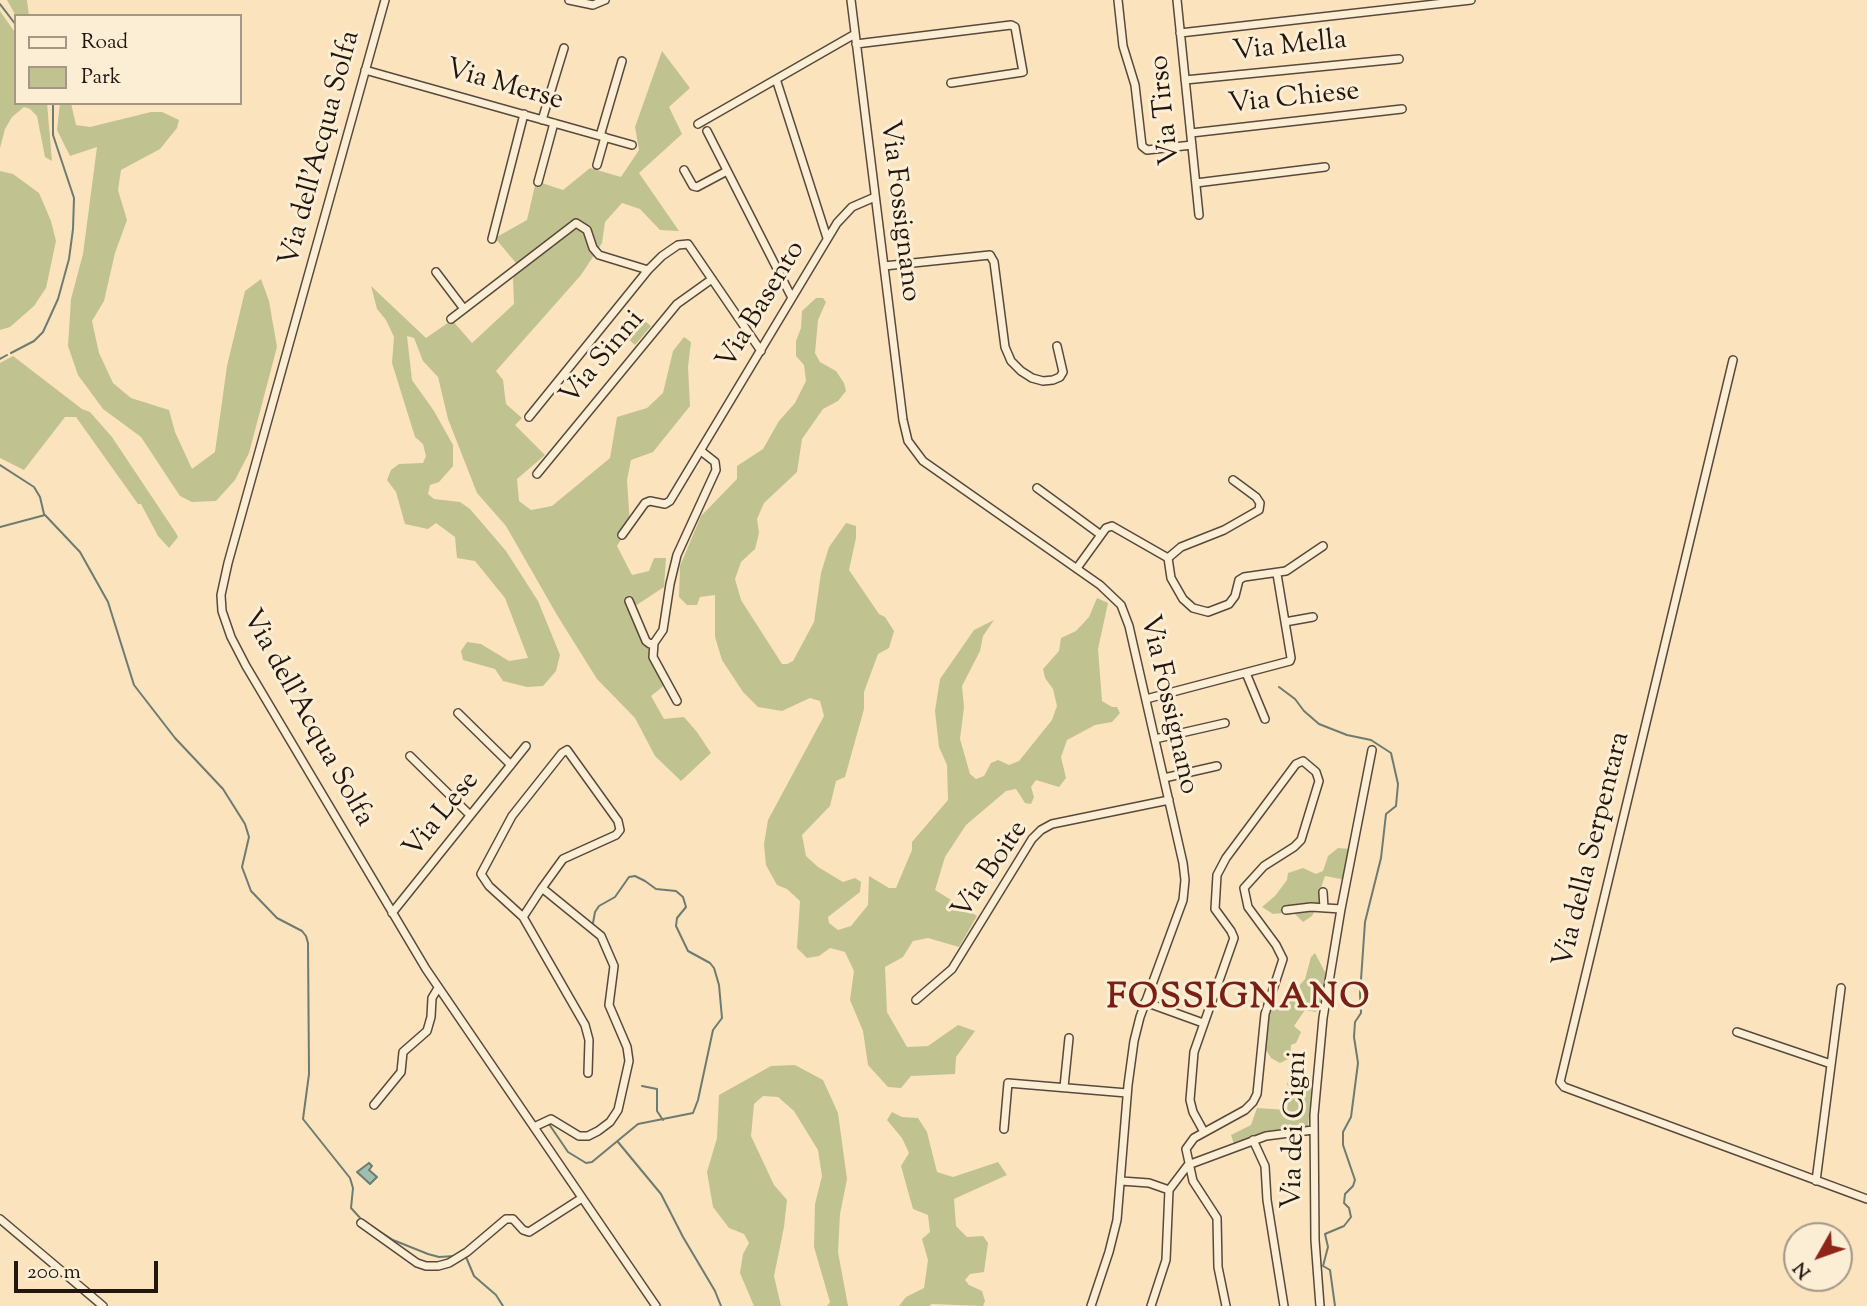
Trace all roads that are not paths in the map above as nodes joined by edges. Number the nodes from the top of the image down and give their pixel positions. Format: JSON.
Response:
{"nodes":[{"id":1,"x":385,"y":0,"type":"edge"},
{"id":2,"x":569,"y":0,"type":"edge"},
{"id":3,"x":605,"y":0,"type":"edge"},
{"id":4,"x":851,"y":0,"type":"edge"},
{"id":5,"x":1118,"y":0,"type":"edge"},
{"id":6,"x":1177,"y":0,"type":"edge"},
{"id":7,"x":1471,"y":0,"type":"edge"},
{"id":8,"x":1180,"y":33,"type":"junction"},
{"id":9,"x":855,"y":34,"type":"junction"},
{"id":10,"x":856,"y":44,"type":"junction"},
{"id":11,"x":564,"y":48,"type":"dead end"},
{"id":12,"x":1399,"y":59,"type":"dead end"},
{"id":13,"x":622,"y":61,"type":"dead end"},
{"id":14,"x":365,"y":70,"type":"junction"},
{"id":15,"x":1185,"y":80,"type":"junction"},
{"id":16,"x":777,"y":82,"type":"dead end"},
{"id":17,"x":951,"y":83,"type":"dead end"},
{"id":18,"x":1402,"y":109,"type":"dead end"},
{"id":19,"x":524,"y":114,"type":"junction"},
{"id":20,"x":542,"y":120,"type":"junction"},
{"id":21,"x":554,"y":123,"type":"junction"},
{"id":22,"x":698,"y":124,"type":"dead end"},
{"id":23,"x":706,"y":131,"type":"dead end"},
{"id":24,"x":1191,"y":133,"type":"junction"},
{"id":25,"x":603,"y":136,"type":"junction"},
{"id":26,"x":632,"y":145,"type":"dead end"},
{"id":27,"x":1192,"y":145,"type":"junction"},
{"id":28,"x":597,"y":165,"type":"dead end"},
{"id":29,"x":1325,"y":167,"type":"dead end"},
{"id":30,"x":684,"y":170,"type":"dead end"},
{"id":31,"x":727,"y":171,"type":"junction"},
{"id":32,"x":538,"y":182,"type":"dead end"},
{"id":33,"x":1196,"y":183,"type":"junction"},
{"id":34,"x":875,"y":197,"type":"junction"},
{"id":35,"x":1199,"y":215,"type":"dead end"},
{"id":36,"x":827,"y":238,"type":"junction"},
{"id":37,"x":492,"y":239,"type":"dead end"},
{"id":38,"x":884,"y":266,"type":"junction"},
{"id":39,"x":648,"y":270,"type":"junction"},
{"id":40,"x":436,"y":272,"type":"dead end"},
{"id":41,"x":712,"y":279,"type":"junction"},
{"id":42,"x":792,"y":298,"type":"junction"},
{"id":43,"x":464,"y":309,"type":"junction"},
{"id":44,"x":450,"y":319,"type":"dead end"},
{"id":45,"x":1057,"y":346,"type":"dead end"},
{"id":46,"x":761,"y":351,"type":"junction"},
{"id":47,"x":1733,"y":360,"type":"dead end"},
{"id":48,"x":529,"y":417,"type":"dead end"},
{"id":49,"x":701,"y":451,"type":"junction"},
{"id":50,"x":537,"y":474,"type":"dead end"},
{"id":51,"x":1233,"y":480,"type":"dead end"},
{"id":52,"x":1037,"y":488,"type":"dead end"},
{"id":53,"x":622,"y":535,"type":"dead end"},
{"id":54,"x":1101,"y":535,"type":"junction"},
{"id":55,"x":1323,"y":546,"type":"dead end"},
{"id":56,"x":1168,"y":558,"type":"junction"},
{"id":57,"x":1077,"y":568,"type":"junction"},
{"id":58,"x":1276,"y":574,"type":"junction"},
{"id":59,"x":629,"y":601,"type":"dead end"},
{"id":60,"x":1313,"y":617,"type":"dead end"},
{"id":61,"x":1285,"y":622,"type":"junction"},
{"id":62,"x":654,"y":643,"type":"junction"},
{"id":63,"x":1246,"y":674,"type":"junction"},
{"id":64,"x":1146,"y":699,"type":"junction"},
{"id":65,"x":677,"y":701,"type":"dead end"},
{"id":66,"x":458,"y":713,"type":"dead end"},
{"id":67,"x":1265,"y":719,"type":"dead end"},
{"id":68,"x":1225,"y":723,"type":"dead end"},
{"id":69,"x":1155,"y":739,"type":"junction"},
{"id":70,"x":526,"y":746,"type":"dead end"},
{"id":71,"x":1372,"y":751,"type":"dead end"},
{"id":72,"x":410,"y":756,"type":"dead end"},
{"id":73,"x":511,"y":765,"type":"junction"},
{"id":74,"x":1217,"y":766,"type":"dead end"},
{"id":75,"x":1164,"y":778,"type":"junction"},
{"id":76,"x":1169,"y":800,"type":"junction"},
{"id":77,"x":470,"y":816,"type":"junction"},
{"id":78,"x":542,"y":888,"type":"junction"},
{"id":79,"x":1323,"y":892,"type":"dead end"},
{"id":80,"x":1324,"y":908,"type":"junction"},
{"id":81,"x":1341,"y":909,"type":"junction"},
{"id":82,"x":1286,"y":910,"type":"dead end"},
{"id":83,"x":392,"y":913,"type":"junction"},
{"id":84,"x":523,"y":917,"type":"junction"},
{"id":85,"x":438,"y":988,"type":"junction"},
{"id":86,"x":1841,"y":988,"type":"dead end"},
{"id":87,"x":916,"y":1000,"type":"dead end"},
{"id":88,"x":1146,"y":1002,"type":"junction"},
{"id":89,"x":1203,"y":1023,"type":"junction"},
{"id":90,"x":1737,"y":1032,"type":"dead end"},
{"id":91,"x":1069,"y":1038,"type":"dead end"},
{"id":92,"x":1831,"y":1064,"type":"junction"},
{"id":93,"x":588,"y":1073,"type":"dead end"},
{"id":94,"x":1064,"y":1087,"type":"junction"},
{"id":95,"x":1127,"y":1093,"type":"junction"},
{"id":96,"x":374,"y":1105,"type":"dead end"},
{"id":97,"x":534,"y":1127,"type":"junction"},
{"id":98,"x":1004,"y":1129,"type":"dead end"},
{"id":99,"x":1313,"y":1130,"type":"junction"},
{"id":100,"x":1204,"y":1132,"type":"junction"},
{"id":101,"x":1253,"y":1140,"type":"junction"},
{"id":102,"x":1188,"y":1165,"type":"junction"},
{"id":103,"x":1121,"y":1181,"type":"junction"},
{"id":104,"x":1816,"y":1181,"type":"junction"},
{"id":105,"x":1169,"y":1190,"type":"junction"},
{"id":106,"x":582,"y":1198,"type":"junction"},
{"id":107,"x":1867,"y":1199,"type":"edge"},
{"id":108,"x":0,"y":1219,"type":"edge"},
{"id":109,"x":361,"y":1223,"type":"dead end"},
{"id":110,"x":103,"y":1306,"type":"edge"},
{"id":111,"x":656,"y":1306,"type":"edge"},
{"id":112,"x":1091,"y":1306,"type":"edge"},
{"id":113,"x":1151,"y":1306,"type":"edge"},
{"id":114,"x":1226,"y":1306,"type":"edge"},
{"id":115,"x":1284,"y":1306,"type":"edge"},
{"id":116,"x":1320,"y":1306,"type":"edge"}],
"edges":[{"from":1,"to":14,"type":"street","name":"Via dell'Acqua Solfa"},
{"from":2,"to":3,"type":"street"},
{"from":4,"to":9,"type":"street","name":"Via Fossignano"},
{"from":5,"to":27,"type":"street"},
{"from":6,"to":8,"type":"street","name":"Via Tirso"},
{"from":7,"to":8,"type":"street"},
{"from":8,"to":15,"type":"street","name":"Via Tirso"},
{"from":9,"to":10,"type":"street","name":"Via Fossignano"},
{"from":9,"to":22,"type":"street"},
{"from":10,"to":17,"type":"street"},
{"from":10,"to":34,"type":"street","name":"Via Fossignano"},
{"from":11,"to":20,"type":"street"},
{"from":12,"to":15,"type":"street","name":"Via Mella"},
{"from":13,"to":25,"type":"street"},
{"from":14,"to":19,"type":"street","name":"Via Merse"},
{"from":14,"to":83,"type":"street","name":"Via dell'Acqua Solfa"},
{"from":15,"to":24,"type":"street","name":"Via Tirso"},
{"from":16,"to":36,"type":"street"},
{"from":18,"to":24,"type":"street","name":"Via Chiese"},
{"from":19,"to":20,"type":"street","name":"Via Merse"},
{"from":19,"to":37,"type":"street"},
{"from":20,"to":21,"type":"street","name":"Via Merse"},
{"from":21,"to":25,"type":"street","name":"Via Merse"},
{"from":21,"to":32,"type":"street"},
{"from":23,"to":31,"type":"street"},
{"from":24,"to":27,"type":"street","name":"Via Tirso"},
{"from":25,"to":26,"type":"street","name":"Via Merse"},
{"from":25,"to":28,"type":"street"},
{"from":27,"to":33,"type":"street","name":"Via Tirso"},
{"from":29,"to":33,"type":"street"},
{"from":30,"to":31,"type":"street"},
{"from":31,"to":42,"type":"street"},
{"from":33,"to":35,"type":"street","name":"Via Tirso"},
{"from":34,"to":36,"type":"street","name":"Via Basento"},
{"from":34,"to":38,"type":"street","name":"Via Fossignano"},
{"from":36,"to":42,"type":"street","name":"Via Basento"},
{"from":38,"to":45,"type":"street"},
{"from":38,"to":57,"type":"street","name":"Via Fossignano"},
{"from":39,"to":41,"type":"street","name":"Via Sinni"},
{"from":39,"to":43,"type":"street"},
{"from":39,"to":48,"type":"street","name":"Via Sinni"},
{"from":40,"to":43,"type":"street"},
{"from":41,"to":46,"type":"street"},
{"from":41,"to":50,"type":"street","name":"Via Sinni"},
{"from":42,"to":46,"type":"street","name":"Via Basento"},
{"from":43,"to":44,"type":"street"},
{"from":46,"to":49,"type":"street","name":"Via Basento"},
{"from":47,"to":104,"type":"street","name":"Via della Serpentara"},
{"from":49,"to":53,"type":"street","name":"Via Basento"},
{"from":49,"to":62,"type":"street"},
{"from":51,"to":56,"type":"street"},
{"from":52,"to":54,"type":"street"},
{"from":54,"to":56,"type":"street"},
{"from":54,"to":57,"type":"street"},
{"from":55,"to":58,"type":"street"},
{"from":56,"to":58,"type":"street"},
{"from":57,"to":64,"type":"street","name":"Via Fossignano"},
{"from":58,"to":61,"type":"street"},
{"from":59,"to":62,"type":"street"},
{"from":60,"to":61,"type":"street"},
{"from":61,"to":63,"type":"street"},
{"from":62,"to":65,"type":"street"},
{"from":63,"to":64,"type":"street"},
{"from":63,"to":67,"type":"street"},
{"from":64,"to":69,"type":"street","name":"Via Fossignano"},
{"from":66,"to":73,"type":"street"},
{"from":68,"to":69,"type":"street"},
{"from":69,"to":75,"type":"street","name":"Via Fossignano"},
{"from":70,"to":73,"type":"street","name":"Via Lese"},
{"from":71,"to":81,"type":"street","name":"Via dei Cigni"},
{"from":72,"to":77,"type":"street"},
{"from":73,"to":77,"type":"street","name":"Via Lese"},
{"from":74,"to":75,"type":"street"},
{"from":75,"to":76,"type":"street","name":"Via Fossignano"},
{"from":76,"to":87,"type":"street","name":"Via Boite"},
{"from":76,"to":88,"type":"street","name":"Via Fossignano"},
{"from":77,"to":83,"type":"street","name":"Via Lese"},
{"from":78,"to":84,"type":"street"},
{"from":78,"to":84,"type":"street"},
{"from":78,"to":97,"type":"street"},
{"from":79,"to":80,"type":"street"},
{"from":80,"to":81,"type":"street"},
{"from":80,"to":82,"type":"street"},
{"from":81,"to":99,"type":"street","name":"Via dei Cigni"},
{"from":83,"to":85,"type":"street","name":"Via dell'Acqua Solfa"},
{"from":84,"to":93,"type":"street"},
{"from":85,"to":96,"type":"street"},
{"from":85,"to":97,"type":"street","name":"Via dell'Acqua Solfa"},
{"from":86,"to":92,"type":"street"},
{"from":88,"to":89,"type":"street"},
{"from":88,"to":95,"type":"street","name":"Via Fossignano"},
{"from":89,"to":100,"type":"street"},
{"from":89,"to":100,"type":"street"},
{"from":90,"to":92,"type":"street"},
{"from":91,"to":94,"type":"street"},
{"from":92,"to":104,"type":"street"},
{"from":94,"to":95,"type":"street"},
{"from":94,"to":98,"type":"street"},
{"from":95,"to":103,"type":"street","name":"Via Fossignano"},
{"from":97,"to":106,"type":"street","name":"Via dell'Acqua Solfa"},
{"from":99,"to":101,"type":"street"},
{"from":99,"to":116,"type":"street","name":"Via dei Cigni"},
{"from":100,"to":102,"type":"street"},
{"from":101,"to":102,"type":"street"},
{"from":101,"to":115,"type":"street"},
{"from":102,"to":105,"type":"street"},
{"from":102,"to":114,"type":"street"},
{"from":103,"to":105,"type":"street"},
{"from":103,"to":112,"type":"street","name":"Via Fossignano"},
{"from":104,"to":107,"type":"street"},
{"from":105,"to":113,"type":"street"},
{"from":106,"to":109,"type":"street"},
{"from":106,"to":111,"type":"street","name":"Via dell'Acqua Solfa"},
{"from":108,"to":110,"type":"street"}]}
